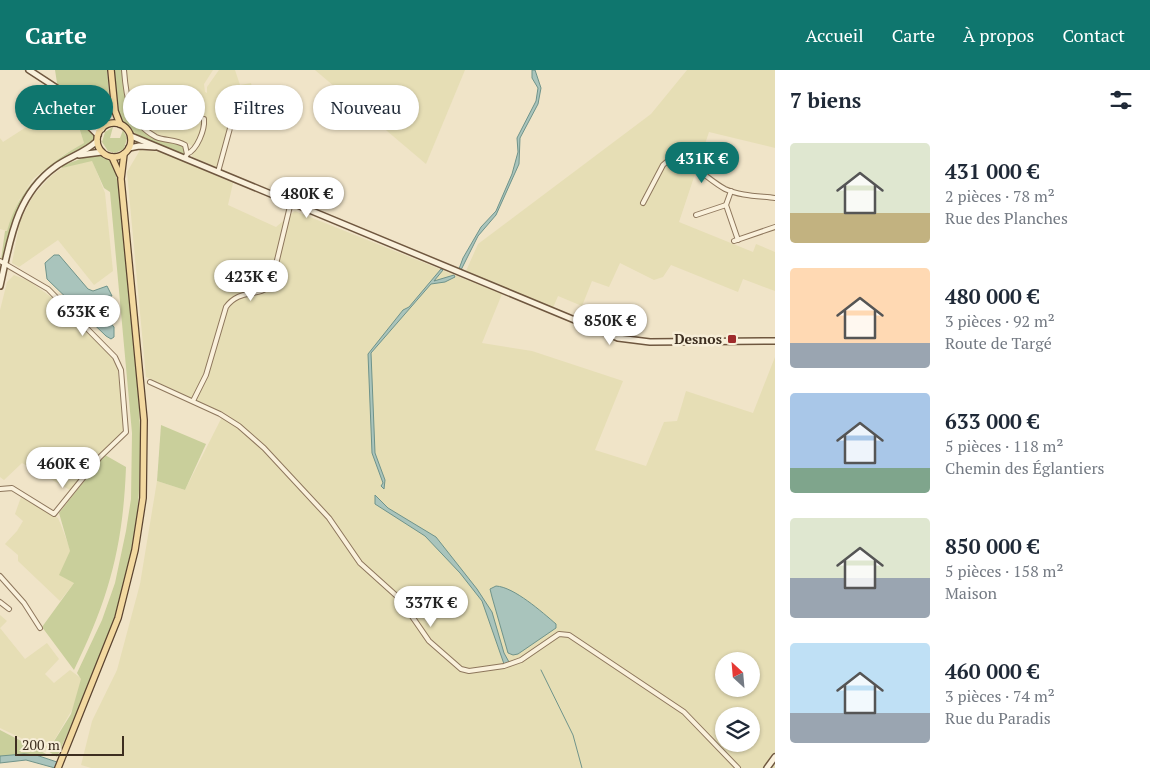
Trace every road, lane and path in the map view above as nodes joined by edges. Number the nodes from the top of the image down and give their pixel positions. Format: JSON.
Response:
{"nodes":[{"id":1,"x":29,"y":70,"type":"edge"},
{"id":2,"x":111,"y":70,"type":"edge"},
{"id":3,"x":124,"y":70,"type":"edge"},
{"id":4,"x":52,"y":85,"type":"edge"},
{"id":5,"x":112,"y":85,"type":"edge"},
{"id":6,"x":113,"y":94,"type":"edge"},
{"id":7,"x":120,"y":124,"type":"junction"},
{"id":8,"x":113,"y":125,"type":"edge"},
{"id":9,"x":93,"y":130,"type":"edge"},
{"id":10,"x":103,"y":130,"type":"edge"},
{"id":11,"x":202,"y":130,"type":"edge"},
{"id":12,"x":230,"y":130,"type":"edge"},
{"id":13,"x":131,"y":136,"type":"junction"},
{"id":14,"x":98,"y":138,"type":"junction"},
{"id":15,"x":129,"y":148,"type":"junction"},
{"id":16,"x":160,"y":148,"type":"junction"},
{"id":17,"x":102,"y":152,"type":"junction"},
{"id":18,"x":124,"y":154,"type":"junction"},
{"id":19,"x":112,"y":156,"type":"junction"},
{"id":20,"x":186,"y":156,"type":"junction"},
{"id":21,"x":71,"y":158,"type":"junction"},
{"id":22,"x":218,"y":172,"type":"junction"},
{"id":23,"x":121,"y":179,"type":"junction"},
{"id":24,"x":731,"y":191,"type":"junction"},
{"id":25,"x":775,"y":198,"type":"edge"},
{"id":26,"x":291,"y":202,"type":"junction"},
{"id":27,"x":643,"y":203,"type":"dead end"},
{"id":28,"x":726,"y":205,"type":"junction"},
{"id":29,"x":696,"y":216,"type":"dead end"},
{"id":30,"x":775,"y":227,"type":"edge"},
{"id":31,"x":2,"y":263,"type":"edge"},
{"id":32,"x":0,"y":286,"type":"edge"},
{"id":33,"x":775,"y":341,"type":"edge"},
{"id":34,"x":150,"y":382,"type":"dead end"},
{"id":35,"x":193,"y":401,"type":"junction"},
{"id":36,"x":0,"y":489,"type":"edge"},
{"id":37,"x":0,"y":576,"type":"edge"},
{"id":38,"x":0,"y":602,"type":"edge"},
{"id":39,"x":9,"y":609,"type":"dead end"},
{"id":40,"x":40,"y":628,"type":"dead end"},
{"id":41,"x":775,"y":757,"type":"edge"},
{"id":42,"x":58,"y":768,"type":"edge"},
{"id":43,"x":738,"y":768,"type":"edge"},
{"id":44,"x":767,"y":768,"type":"edge"}],
"edges":[{"from":1,"to":4,"type":"street"},
{"from":2,"to":5,"type":"main road"},
{"from":3,"to":20,"type":"street"},
{"from":6,"to":7,"type":"main road"},
{"from":7,"to":8,"type":"main road"},
{"from":7,"to":13,"type":"main road"},
{"from":9,"to":14,"type":"street"},
{"from":10,"to":14,"type":"main road"},
{"from":11,"to":20,"type":"street"},
{"from":12,"to":22,"type":"street"},
{"from":13,"to":15,"type":"main road"},
{"from":13,"to":16,"type":"street"},
{"from":14,"to":17,"type":"main road"},
{"from":14,"to":21,"type":"street"},
{"from":15,"to":16,"type":"street"},
{"from":15,"to":18,"type":"main road"},
{"from":16,"to":20,"type":"street"},
{"from":17,"to":19,"type":"main road"},
{"from":17,"to":21,"type":"street"},
{"from":18,"to":19,"type":"main road"},
{"from":18,"to":23,"type":"main road"},
{"from":19,"to":23,"type":"main road"},
{"from":20,"to":22,"type":"street"},
{"from":21,"to":31,"type":"street"},
{"from":22,"to":26,"type":"street"},
{"from":23,"to":42,"type":"main road"},
{"from":24,"to":25,"type":"street"},
{"from":24,"to":27,"type":"street"},
{"from":24,"to":28,"type":"street"},
{"from":26,"to":33,"type":"street"},
{"from":26,"to":35,"type":"street"},
{"from":28,"to":29,"type":"street"},
{"from":28,"to":30,"type":"street"},
{"from":31,"to":32,"type":"street"},
{"from":31,"to":36,"type":"street"},
{"from":34,"to":35,"type":"street"},
{"from":35,"to":43,"type":"street"},
{"from":37,"to":40,"type":"street"},
{"from":38,"to":39,"type":"street"},
{"from":41,"to":44,"type":"street"}]}
